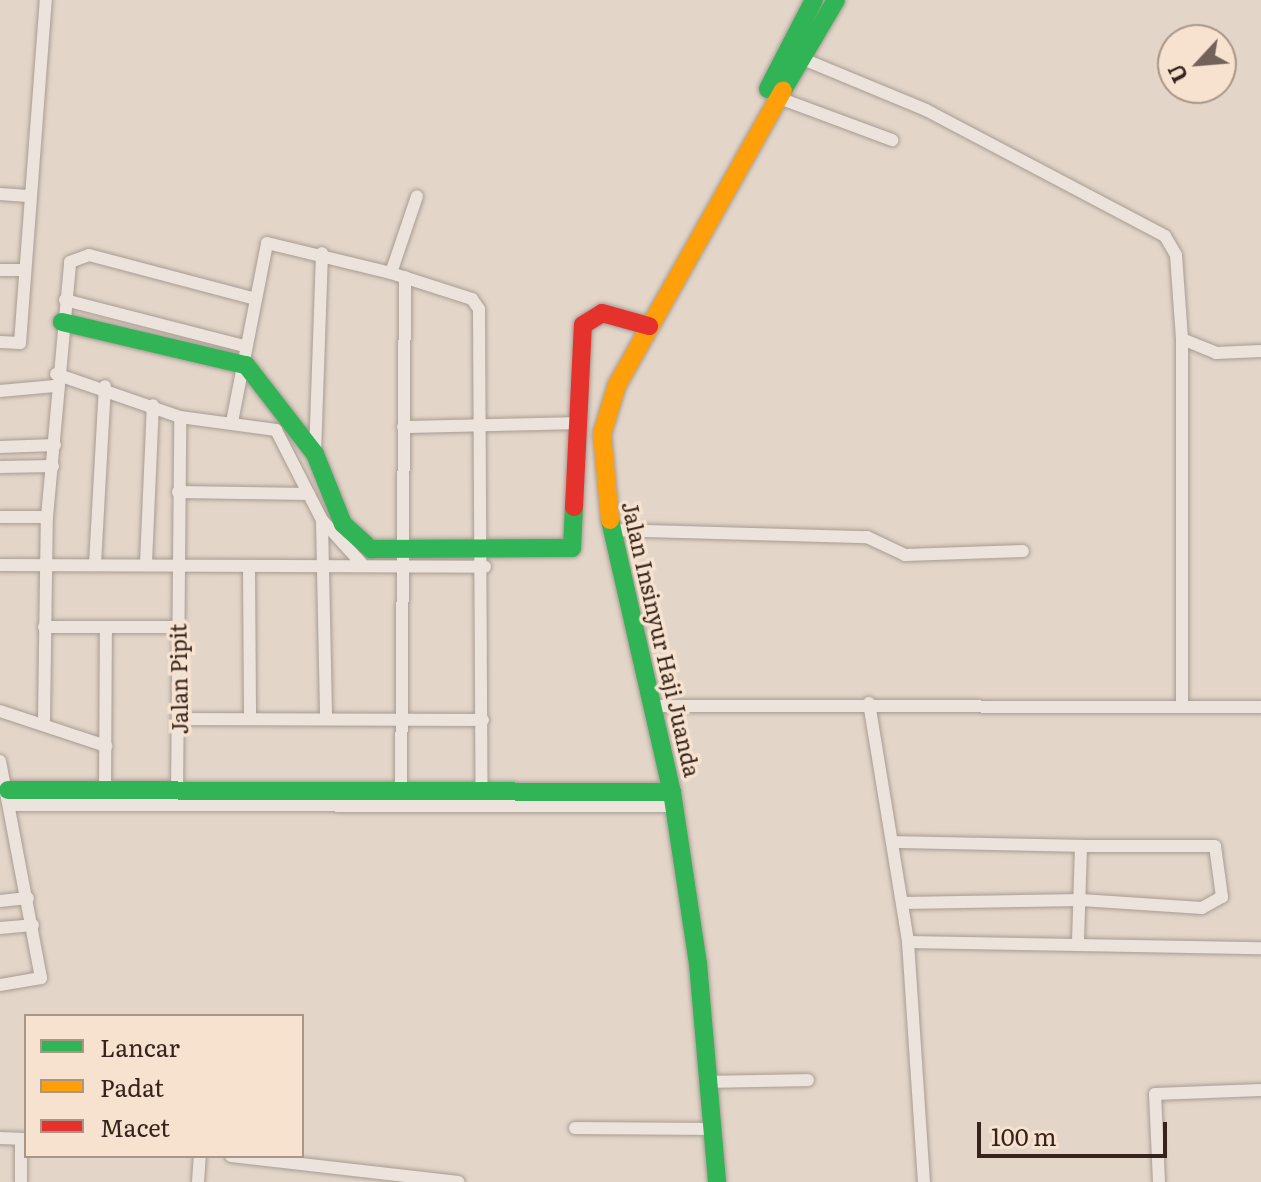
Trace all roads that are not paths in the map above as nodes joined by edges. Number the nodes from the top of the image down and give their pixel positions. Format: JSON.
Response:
{"nodes":[{"id":1,"x":46,"y":0,"type":"edge"},
{"id":2,"x":814,"y":0,"type":"edge"},
{"id":3,"x":836,"y":0,"type":"edge"},
{"id":4,"x":803,"y":59,"type":"junction"},
{"id":5,"x":779,"y":98,"type":"junction"},
{"id":6,"x":749,"y":140,"type":"junction"},
{"id":7,"x":892,"y":140,"type":"dead end"},
{"id":8,"x":0,"y":194,"type":"edge"},
{"id":9,"x":31,"y":196,"type":"junction"},
{"id":10,"x":417,"y":196,"type":"dead end"},
{"id":11,"x":322,"y":253,"type":"junction"},
{"id":12,"x":0,"y":270,"type":"edge"},
{"id":13,"x":24,"y":270,"type":"junction"},
{"id":14,"x":391,"y":273,"type":"junction"},
{"id":15,"x":405,"y":277,"type":"junction"},
{"id":16,"x":252,"y":298,"type":"junction"},
{"id":17,"x":65,"y":300,"type":"junction"},
{"id":18,"x":62,"y":322,"type":"junction"},
{"id":19,"x":649,"y":326,"type":"junction"},
{"id":20,"x":1182,"y":339,"type":"junction"},
{"id":21,"x":0,"y":342,"type":"edge"},
{"id":22,"x":1261,"y":351,"type":"edge"},
{"id":23,"x":245,"y":356,"type":"junction"},
{"id":24,"x":55,"y":380,"type":"junction"},
{"id":25,"x":105,"y":386,"type":"junction"},
{"id":26,"x":0,"y":391,"type":"edge"},
{"id":27,"x":153,"y":405,"type":"junction"},
{"id":28,"x":180,"y":417,"type":"junction"},
{"id":29,"x":232,"y":422,"type":"junction"},
{"id":30,"x":575,"y":423,"type":"junction"},
{"id":31,"x":484,"y":424,"type":"junction"},
{"id":32,"x":403,"y":427,"type":"junction"},
{"id":33,"x":55,"y":445,"type":"junction"},
{"id":34,"x":0,"y":447,"type":"edge"},
{"id":35,"x":315,"y":454,"type":"junction"},
{"id":36,"x":53,"y":466,"type":"junction"},
{"id":37,"x":0,"y":467,"type":"edge"},
{"id":38,"x":178,"y":492,"type":"junction"},
{"id":39,"x":309,"y":494,"type":"junction"},
{"id":40,"x":0,"y":517,"type":"edge"},
{"id":41,"x":47,"y":517,"type":"junction"},
{"id":42,"x":322,"y":520,"type":"junction"},
{"id":43,"x":611,"y":530,"type":"junction"},
{"id":44,"x":1023,"y":551,"type":"dead end"},
{"id":45,"x":402,"y":557,"type":"junction"},
{"id":46,"x":485,"y":560,"type":"junction"},
{"id":47,"x":146,"y":563,"type":"junction"},
{"id":48,"x":95,"y":564,"type":"junction"},
{"id":49,"x":324,"y":564,"type":"junction"},
{"id":50,"x":362,"y":564,"type":"junction"},
{"id":51,"x":0,"y":565,"type":"edge"},
{"id":52,"x":46,"y":565,"type":"junction"},
{"id":53,"x":249,"y":566,"type":"junction"},
{"id":54,"x":176,"y":567,"type":"junction"},
{"id":55,"x":44,"y":627,"type":"junction"},
{"id":56,"x":177,"y":627,"type":"junction"},
{"id":57,"x":106,"y":628,"type":"junction"},
{"id":58,"x":869,"y":703,"type":"junction"},
{"id":59,"x":1182,"y":705,"type":"junction"},
{"id":60,"x":656,"y":706,"type":"junction"},
{"id":61,"x":1261,"y":707,"type":"edge"},
{"id":62,"x":0,"y":711,"type":"edge"},
{"id":63,"x":250,"y":718,"type":"junction"},
{"id":64,"x":180,"y":719,"type":"junction"},
{"id":65,"x":326,"y":719,"type":"junction"},
{"id":66,"x":44,"y":720,"type":"junction"},
{"id":67,"x":401,"y":720,"type":"junction"},
{"id":68,"x":483,"y":720,"type":"junction"},
{"id":69,"x":106,"y":746,"type":"junction"},
{"id":70,"x":0,"y":763,"type":"edge"},
{"id":71,"x":105,"y":797,"type":"junction"},
{"id":72,"x":9,"y":798,"type":"junction"},
{"id":73,"x":177,"y":798,"type":"junction"},
{"id":74,"x":401,"y":798,"type":"junction"},
{"id":75,"x":482,"y":799,"type":"junction"},
{"id":76,"x":673,"y":799,"type":"junction"},
{"id":77,"x":894,"y":842,"type":"junction"},
{"id":78,"x":1081,"y":846,"type":"junction"},
{"id":79,"x":28,"y":898,"type":"junction"},
{"id":80,"x":1081,"y":900,"type":"junction"},
{"id":81,"x":0,"y":901,"type":"edge"},
{"id":82,"x":902,"y":903,"type":"junction"},
{"id":83,"x":33,"y":925,"type":"junction"},
{"id":84,"x":0,"y":928,"type":"edge"},
{"id":85,"x":1078,"y":941,"type":"junction"},
{"id":86,"x":908,"y":942,"type":"junction"},
{"id":87,"x":1261,"y":948,"type":"edge"},
{"id":88,"x":0,"y":985,"type":"edge"},
{"id":89,"x":808,"y":1080,"type":"dead end"},
{"id":90,"x":708,"y":1082,"type":"junction"},
{"id":91,"x":1261,"y":1090,"type":"edge"},
{"id":92,"x":575,"y":1128,"type":"dead end"},
{"id":93,"x":710,"y":1129,"type":"junction"},
{"id":94,"x":0,"y":1138,"type":"edge"},
{"id":95,"x":24,"y":1139,"type":"edge"},
{"id":96,"x":200,"y":1158,"type":"edge"},
{"id":97,"x":245,"y":1158,"type":"edge"},
{"id":98,"x":383,"y":1177,"type":"edge"},
{"id":99,"x":397,"y":1178,"type":"edge"},
{"id":100,"x":21,"y":1182,"type":"edge"},
{"id":101,"x":198,"y":1182,"type":"edge"},
{"id":102,"x":459,"y":1182,"type":"edge"},
{"id":103,"x":717,"y":1182,"type":"edge"},
{"id":104,"x":924,"y":1182,"type":"edge"},
{"id":105,"x":1159,"y":1182,"type":"edge"}],
"edges":[{"from":1,"to":9,"type":"street"},
{"from":2,"to":6,"type":"main road","name":"Jalan Insinyur Haji Juanda"},
{"from":3,"to":4,"type":"main road","name":"Jalan Insinyur Haji Juanda"},
{"from":4,"to":5,"type":"main road","name":"Jalan Insinyur Haji Juanda"},
{"from":4,"to":20,"type":"street"},
{"from":5,"to":6,"type":"main road","name":"Jalan Insinyur Haji Juanda"},
{"from":5,"to":7,"type":"street"},
{"from":6,"to":19,"type":"main road","name":"Jalan Insinyur Haji Juanda"},
{"from":8,"to":9,"type":"street"},
{"from":9,"to":13,"type":"street"},
{"from":10,"to":14,"type":"street"},
{"from":11,"to":14,"type":"street"},
{"from":11,"to":16,"type":"street"},
{"from":11,"to":35,"type":"street"},
{"from":12,"to":13,"type":"street"},
{"from":13,"to":21,"type":"street"},
{"from":14,"to":15,"type":"street"},
{"from":15,"to":31,"type":"street"},
{"from":15,"to":32,"type":"street"},
{"from":16,"to":17,"type":"street"},
{"from":16,"to":23,"type":"street"},
{"from":17,"to":18,"type":"street"},
{"from":17,"to":23,"type":"street"},
{"from":18,"to":23,"type":"main road"},
{"from":18,"to":24,"type":"street"},
{"from":19,"to":30,"type":"main road"},
{"from":19,"to":43,"type":"main road","name":"Jalan Insinyur Haji Juanda"},
{"from":20,"to":22,"type":"street"},
{"from":20,"to":59,"type":"street"},
{"from":23,"to":29,"type":"street"},
{"from":23,"to":35,"type":"main road"},
{"from":24,"to":25,"type":"street"},
{"from":24,"to":26,"type":"street"},
{"from":24,"to":33,"type":"street"},
{"from":25,"to":27,"type":"street"},
{"from":25,"to":48,"type":"street"},
{"from":27,"to":28,"type":"street"},
{"from":27,"to":47,"type":"street"},
{"from":28,"to":29,"type":"street"},
{"from":28,"to":38,"type":"street","name":"Jalan Pipit"},
{"from":29,"to":39,"type":"street"},
{"from":30,"to":31,"type":"street"},
{"from":30,"to":46,"type":"main road"},
{"from":31,"to":32,"type":"street"},
{"from":31,"to":46,"type":"street"},
{"from":32,"to":45,"type":"street"},
{"from":33,"to":34,"type":"street"},
{"from":33,"to":36,"type":"street"},
{"from":35,"to":45,"type":"main road"},
{"from":36,"to":37,"type":"street"},
{"from":36,"to":41,"type":"street"},
{"from":38,"to":39,"type":"street"},
{"from":38,"to":54,"type":"street","name":"Jalan Pipit"},
{"from":39,"to":42,"type":"street"},
{"from":40,"to":41,"type":"street"},
{"from":41,"to":52,"type":"street"},
{"from":42,"to":49,"type":"street"},
{"from":42,"to":50,"type":"street"},
{"from":43,"to":44,"type":"street"},
{"from":43,"to":60,"type":"main road","name":"Jalan Insinyur Haji Juanda"},
{"from":45,"to":46,"type":"main road"},
{"from":45,"to":50,"type":"street"},
{"from":45,"to":67,"type":"street"},
{"from":46,"to":68,"type":"street"},
{"from":47,"to":48,"type":"street"},
{"from":47,"to":54,"type":"street"},
{"from":48,"to":52,"type":"street"},
{"from":49,"to":50,"type":"street"},
{"from":49,"to":53,"type":"street"},
{"from":49,"to":65,"type":"street"},
{"from":51,"to":52,"type":"street"},
{"from":52,"to":55,"type":"street"},
{"from":53,"to":54,"type":"street"},
{"from":53,"to":63,"type":"street"},
{"from":54,"to":56,"type":"street","name":"Jalan Pipit"},
{"from":55,"to":57,"type":"street"},
{"from":55,"to":66,"type":"street"},
{"from":56,"to":57,"type":"street"},
{"from":56,"to":64,"type":"street","name":"Jalan Pipit"},
{"from":57,"to":69,"type":"street"},
{"from":58,"to":59,"type":"street"},
{"from":58,"to":60,"type":"street"},
{"from":58,"to":77,"type":"street"},
{"from":59,"to":61,"type":"street"},
{"from":60,"to":76,"type":"main road","name":"Jalan Insinyur Haji Juanda"},
{"from":62,"to":66,"type":"street"},
{"from":63,"to":64,"type":"street"},
{"from":63,"to":65,"type":"street"},
{"from":64,"to":73,"type":"street","name":"Jalan Pipit"},
{"from":65,"to":67,"type":"street"},
{"from":66,"to":69,"type":"street"},
{"from":67,"to":68,"type":"street"},
{"from":67,"to":74,"type":"street"},
{"from":68,"to":75,"type":"street"},
{"from":69,"to":71,"type":"street"},
{"from":70,"to":72,"type":"street"},
{"from":71,"to":72,"type":"main road"},
{"from":71,"to":73,"type":"main road"},
{"from":72,"to":79,"type":"street"},
{"from":73,"to":74,"type":"main road"},
{"from":74,"to":75,"type":"main road"},
{"from":75,"to":76,"type":"main road"},
{"from":76,"to":90,"type":"main road","name":"Jalan Insinyur Haji Juanda"},
{"from":77,"to":78,"type":"street"},
{"from":77,"to":82,"type":"street"},
{"from":78,"to":80,"type":"street"},
{"from":78,"to":80,"type":"street"},
{"from":79,"to":81,"type":"street"},
{"from":79,"to":83,"type":"street"},
{"from":80,"to":82,"type":"street"},
{"from":80,"to":85,"type":"street"},
{"from":82,"to":86,"type":"street"},
{"from":83,"to":84,"type":"street"},
{"from":83,"to":88,"type":"street"},
{"from":85,"to":86,"type":"street"},
{"from":85,"to":87,"type":"street"},
{"from":86,"to":104,"type":"street"},
{"from":89,"to":90,"type":"street"},
{"from":90,"to":93,"type":"main road","name":"Jalan Insinyur Haji Juanda"},
{"from":91,"to":105,"type":"street"},
{"from":92,"to":93,"type":"street"},
{"from":93,"to":103,"type":"main road","name":"Jalan Insinyur Haji Juanda"},
{"from":94,"to":95,"type":"street"},
{"from":95,"to":100,"type":"street"},
{"from":96,"to":101,"type":"street"},
{"from":97,"to":98,"type":"street"},
{"from":98,"to":99,"type":"street"},
{"from":99,"to":102,"type":"street"}]}
